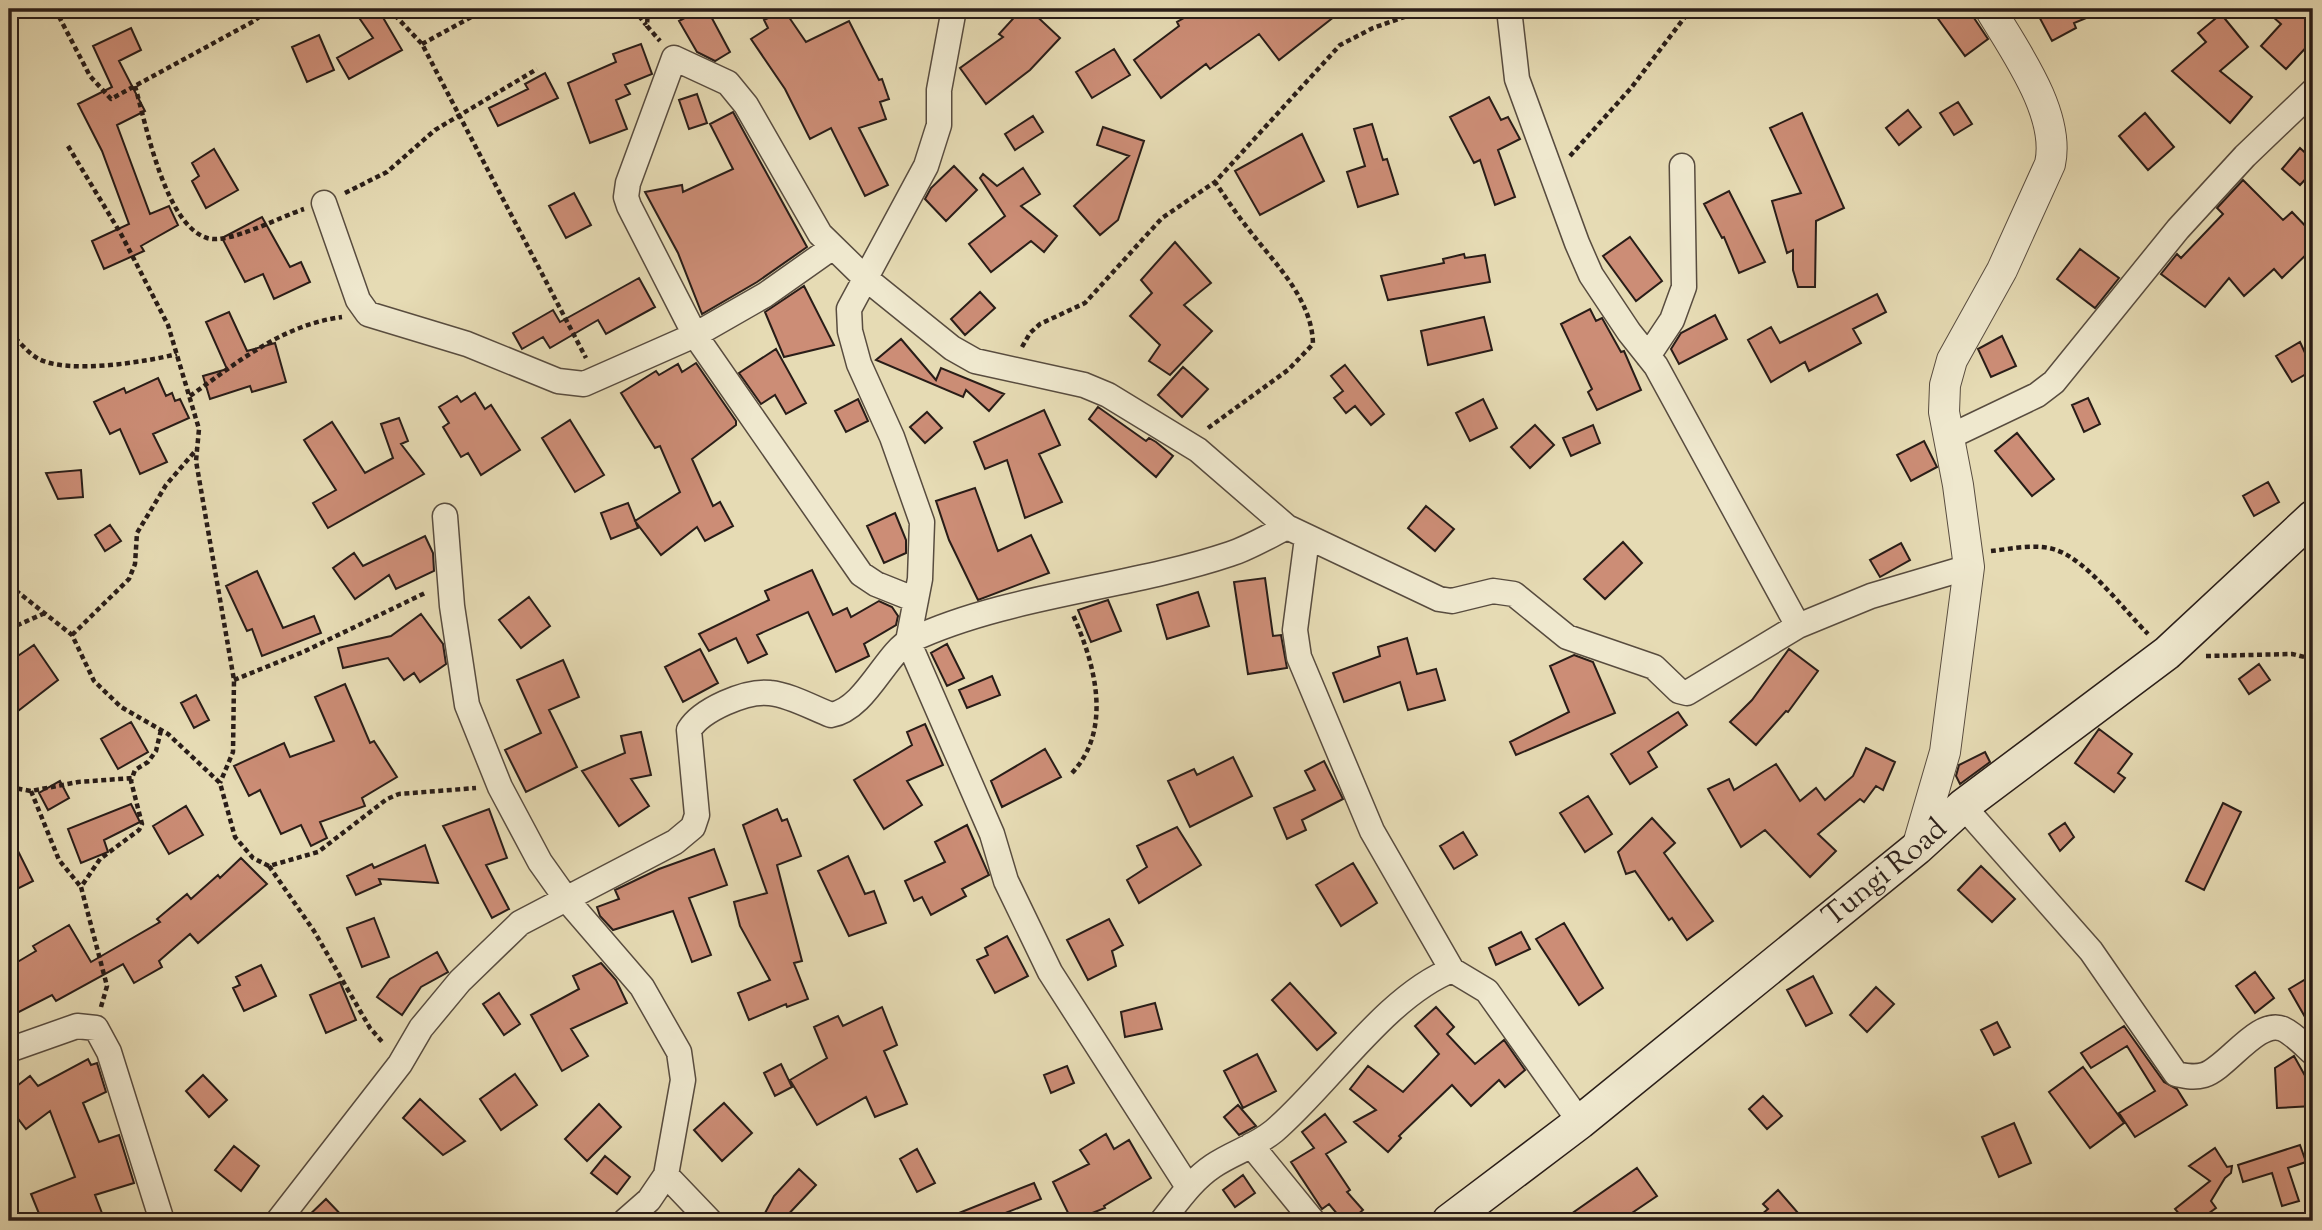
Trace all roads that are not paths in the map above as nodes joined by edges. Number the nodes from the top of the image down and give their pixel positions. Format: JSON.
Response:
{"nodes":[{"id":1,"x":954,"y":9,"type":"edge"},
{"id":2,"x":1509,"y":9,"type":"edge"},
{"id":3,"x":1990,"y":9,"type":"edge"},
{"id":4,"x":2313,"y":90,"type":"edge"},
{"id":5,"x":1682,"y":166,"type":"dead end"},
{"id":6,"x":324,"y":203,"type":"road end"},
{"id":7,"x":833,"y":247,"type":"junction"},
{"id":8,"x":864,"y":277,"type":"junction"},
{"id":9,"x":695,"y":335,"type":"junction"},
{"id":10,"x":1648,"y":356,"type":"junction"},
{"id":11,"x":1949,"y":437,"type":"junction"},
{"id":12,"x":445,"y":516,"type":"dead end"},
{"id":13,"x":2313,"y":517,"type":"edge"},
{"id":14,"x":1297,"y":532,"type":"junction"},
{"id":15,"x":1969,"y":560,"type":"junction"},
{"id":16,"x":916,"y":600,"type":"junction"},
{"id":17,"x":1798,"y":626,"type":"junction"},
{"id":18,"x":908,"y":641,"type":"junction"},
{"id":19,"x":1964,"y":806,"type":"junction"},
{"id":20,"x":1917,"y":848,"type":"junction"},
{"id":21,"x":566,"y":900,"type":"junction"},
{"id":22,"x":1452,"y":970,"type":"junction"},
{"id":23,"x":9,"y":1051,"type":"edge"},
{"id":24,"x":2313,"y":1053,"type":"edge"},
{"id":25,"x":1580,"y":1122,"type":"junction"},
{"id":26,"x":1251,"y":1145,"type":"junction"},
{"id":27,"x":666,"y":1175,"type":"junction"},
{"id":28,"x":1188,"y":1187,"type":"junction"},
{"id":29,"x":162,"y":1221,"type":"edge"},
{"id":30,"x":278,"y":1221,"type":"edge"},
{"id":31,"x":625,"y":1221,"type":"edge"},
{"id":32,"x":710,"y":1221,"type":"edge"},
{"id":33,"x":1163,"y":1221,"type":"edge"},
{"id":34,"x":1313,"y":1221,"type":"edge"},
{"id":35,"x":1449,"y":1221,"type":"edge"}],
"edges":[{"from":1,"to":8,"type":"street"},
{"from":2,"to":10,"type":"street"},
{"from":3,"to":11,"type":"street"},
{"from":4,"to":11,"type":"street"},
{"from":5,"to":10,"type":"street"},
{"from":6,"to":9,"type":"street"},
{"from":7,"to":8,"type":"street"},
{"from":7,"to":9,"type":"street"},
{"from":7,"to":9,"type":"street"},
{"from":8,"to":14,"type":"street"},
{"from":8,"to":16,"type":"street"},
{"from":9,"to":16,"type":"street"},
{"from":10,"to":17,"type":"street"},
{"from":11,"to":15,"type":"street"},
{"from":12,"to":21,"type":"street"},
{"from":13,"to":19,"type":"main road","name":"Tungi Road"},
{"from":14,"to":17,"type":"street"},
{"from":14,"to":18,"type":"street"},
{"from":14,"to":22,"type":"street"},
{"from":15,"to":17,"type":"street"},
{"from":15,"to":20,"type":"street"},
{"from":16,"to":18,"type":"street"},
{"from":18,"to":21,"type":"street"},
{"from":18,"to":28,"type":"street"},
{"from":19,"to":20,"type":"main road","name":"Tungi Road"},
{"from":19,"to":24,"type":"street"},
{"from":20,"to":25,"type":"main road","name":"Tungi Road"},
{"from":21,"to":27,"type":"street"},
{"from":21,"to":30,"type":"street"},
{"from":22,"to":25,"type":"street"},
{"from":22,"to":26,"type":"street"},
{"from":23,"to":29,"type":"street"},
{"from":25,"to":35,"type":"main road","name":"Tungi Road"},
{"from":26,"to":28,"type":"street"},
{"from":26,"to":34,"type":"street"},
{"from":27,"to":31,"type":"street"},
{"from":27,"to":32,"type":"street"},
{"from":28,"to":33,"type":"street"}]}
